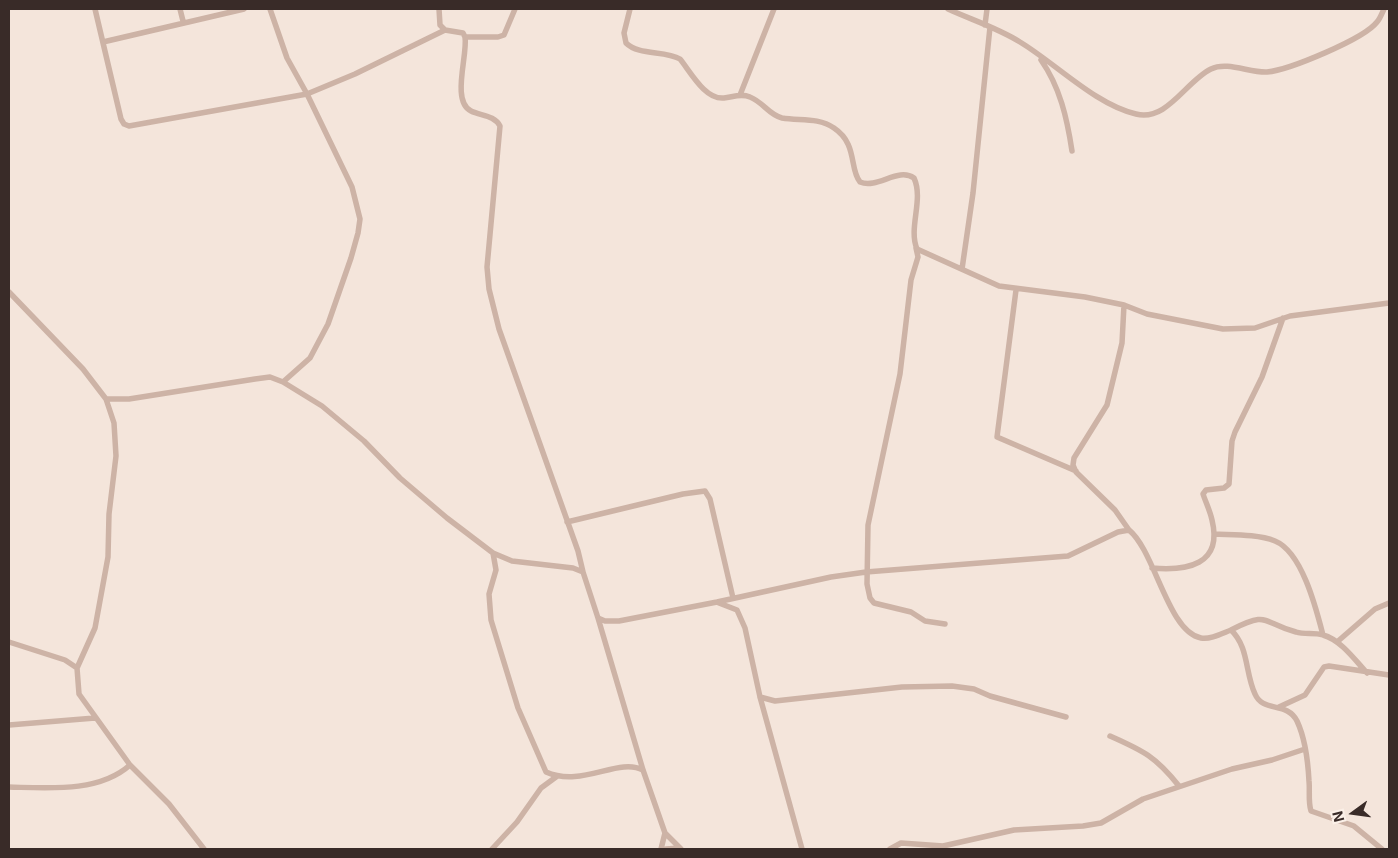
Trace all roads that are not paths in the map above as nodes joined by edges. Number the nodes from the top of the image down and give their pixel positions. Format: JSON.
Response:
{"nodes":[{"id":1,"x":95,"y":9,"type":"edge"},
{"id":2,"x":180,"y":9,"type":"edge"},
{"id":3,"x":244,"y":9,"type":"edge"},
{"id":4,"x":270,"y":9,"type":"edge"},
{"id":5,"x":438,"y":9,"type":"edge"},
{"id":6,"x":515,"y":9,"type":"edge"},
{"id":7,"x":630,"y":9,"type":"edge"},
{"id":8,"x":774,"y":9,"type":"edge"},
{"id":9,"x":948,"y":9,"type":"edge"},
{"id":10,"x":987,"y":9,"type":"edge"},
{"id":11,"x":1384,"y":9,"type":"edge"},
{"id":12,"x":183,"y":22,"type":"junction"},
{"id":13,"x":987,"y":26,"type":"junction"},
{"id":14,"x":446,"y":30,"type":"junction"},
{"id":15,"x":465,"y":37,"type":"junction"},
{"id":16,"x":103,"y":42,"type":"junction"},
{"id":17,"x":1038,"y":56,"type":"junction"},
{"id":18,"x":307,"y":94,"type":"junction"},
{"id":19,"x":740,"y":94,"type":"junction"},
{"id":20,"x":1072,"y":151,"type":"dead end"},
{"id":21,"x":915,"y":246,"type":"junction"},
{"id":22,"x":962,"y":269,"type":"junction"},
{"id":23,"x":1016,"y":290,"type":"junction"},
{"id":24,"x":9,"y":292,"type":"edge"},
{"id":25,"x":1389,"y":303,"type":"edge"},
{"id":26,"x":1124,"y":305,"type":"junction"},
{"id":27,"x":1283,"y":318,"type":"junction"},
{"id":28,"x":283,"y":382,"type":"junction"},
{"id":29,"x":106,"y":399,"type":"junction"},
{"id":30,"x":1076,"y":472,"type":"junction"},
{"id":31,"x":568,"y":522,"type":"junction"},
{"id":32,"x":1129,"y":530,"type":"junction"},
{"id":33,"x":1214,"y":534,"type":"junction"},
{"id":34,"x":493,"y":553,"type":"junction"},
{"id":35,"x":1152,"y":568,"type":"junction"},
{"id":36,"x":583,"y":572,"type":"junction"},
{"id":37,"x":866,"y":572,"type":"junction"},
{"id":38,"x":740,"y":597,"type":"junction"},
{"id":39,"x":733,"y":598,"type":"junction"},
{"id":40,"x":717,"y":602,"type":"junction"},
{"id":41,"x":1389,"y":603,"type":"edge"},
{"id":42,"x":738,"y":610,"type":"junction"},
{"id":43,"x":598,"y":618,"type":"junction"},
{"id":44,"x":945,"y":624,"type":"dead end"},
{"id":45,"x":1231,"y":630,"type":"junction"},
{"id":46,"x":1323,"y":635,"type":"junction"},
{"id":47,"x":9,"y":642,"type":"edge"},
{"id":48,"x":1337,"y":642,"type":"junction"},
{"id":49,"x":77,"y":668,"type":"junction"},
{"id":50,"x":1367,"y":673,"type":"junction"},
{"id":51,"x":1389,"y":675,"type":"edge"},
{"id":52,"x":760,"y":697,"type":"junction"},
{"id":53,"x":770,"y":701,"type":"junction"},
{"id":54,"x":1279,"y":707,"type":"junction"},
{"id":55,"x":764,"y":711,"type":"junction"},
{"id":56,"x":1066,"y":717,"type":"dead end"},
{"id":57,"x":95,"y":718,"type":"junction"},
{"id":58,"x":9,"y":725,"type":"edge"},
{"id":59,"x":1110,"y":736,"type":"dead end"},
{"id":60,"x":1304,"y":749,"type":"junction"},
{"id":61,"x":130,"y":765,"type":"junction"},
{"id":62,"x":643,"y":770,"type":"junction"},
{"id":63,"x":546,"y":772,"type":"junction"},
{"id":64,"x":556,"y":777,"type":"junction"},
{"id":65,"x":1179,"y":786,"type":"junction"},
{"id":66,"x":9,"y":787,"type":"edge"},
{"id":67,"x":541,"y":788,"type":"junction"},
{"id":68,"x":665,"y":833,"type":"junction"},
{"id":69,"x":680,"y":848,"type":"edge"},
{"id":70,"x":204,"y":849,"type":"edge"},
{"id":71,"x":492,"y":849,"type":"edge"},
{"id":72,"x":661,"y":849,"type":"edge"},
{"id":73,"x":666,"y":849,"type":"edge"},
{"id":74,"x":802,"y":849,"type":"edge"},
{"id":75,"x":890,"y":849,"type":"edge"},
{"id":76,"x":1382,"y":849,"type":"edge"}],
"edges":[{"from":1,"to":16,"type":"street"},
{"from":2,"to":12,"type":"street"},
{"from":3,"to":12,"type":"street"},
{"from":4,"to":18,"type":"street"},
{"from":5,"to":14,"type":"street"},
{"from":6,"to":15,"type":"street"},
{"from":7,"to":19,"type":"street"},
{"from":8,"to":19,"type":"street"},
{"from":9,"to":13,"type":"street"},
{"from":10,"to":13,"type":"street"},
{"from":11,"to":17,"type":"street"},
{"from":12,"to":16,"type":"street"},
{"from":13,"to":17,"type":"street"},
{"from":13,"to":22,"type":"street"},
{"from":14,"to":15,"type":"street"},
{"from":14,"to":18,"type":"street"},
{"from":15,"to":31,"type":"street"},
{"from":16,"to":18,"type":"street"},
{"from":17,"to":20,"type":"street"},
{"from":18,"to":28,"type":"street"},
{"from":19,"to":21,"type":"street"},
{"from":21,"to":22,"type":"street"},
{"from":21,"to":37,"type":"street"},
{"from":22,"to":23,"type":"street"},
{"from":23,"to":26,"type":"street"},
{"from":23,"to":30,"type":"street"},
{"from":24,"to":29,"type":"street"},
{"from":25,"to":27,"type":"street"},
{"from":26,"to":27,"type":"street"},
{"from":26,"to":30,"type":"street"},
{"from":27,"to":33,"type":"street"},
{"from":28,"to":29,"type":"street"},
{"from":28,"to":34,"type":"street"},
{"from":29,"to":49,"type":"street"},
{"from":30,"to":32,"type":"street"},
{"from":31,"to":36,"type":"street"},
{"from":31,"to":39,"type":"street"},
{"from":32,"to":35,"type":"street"},
{"from":32,"to":37,"type":"street"},
{"from":33,"to":35,"type":"street"},
{"from":33,"to":46,"type":"street"},
{"from":34,"to":36,"type":"street"},
{"from":34,"to":63,"type":"street"},
{"from":35,"to":45,"type":"street"},
{"from":36,"to":43,"type":"street"},
{"from":37,"to":38,"type":"street"},
{"from":37,"to":44,"type":"street"},
{"from":38,"to":39,"type":"street"},
{"from":38,"to":42,"type":"street"},
{"from":39,"to":40,"type":"street"},
{"from":40,"to":42,"type":"street"},
{"from":40,"to":43,"type":"street"},
{"from":41,"to":48,"type":"street"},
{"from":42,"to":52,"type":"street"},
{"from":43,"to":62,"type":"street"},
{"from":45,"to":46,"type":"street"},
{"from":45,"to":54,"type":"street"},
{"from":46,"to":48,"type":"street"},
{"from":47,"to":49,"type":"street"},
{"from":48,"to":50,"type":"street"},
{"from":49,"to":57,"type":"street"},
{"from":50,"to":51,"type":"street"},
{"from":50,"to":54,"type":"street"},
{"from":52,"to":53,"type":"street"},
{"from":52,"to":55,"type":"street"},
{"from":53,"to":55,"type":"street"},
{"from":53,"to":56,"type":"street"},
{"from":54,"to":60,"type":"street"},
{"from":55,"to":74,"type":"street"},
{"from":57,"to":58,"type":"street"},
{"from":57,"to":61,"type":"street"},
{"from":59,"to":65,"type":"street"},
{"from":60,"to":65,"type":"street"},
{"from":60,"to":76,"type":"street"},
{"from":61,"to":66,"type":"street"},
{"from":61,"to":70,"type":"street"},
{"from":62,"to":64,"type":"street"},
{"from":62,"to":68,"type":"street"},
{"from":63,"to":64,"type":"street"},
{"from":63,"to":67,"type":"street"},
{"from":64,"to":67,"type":"street"},
{"from":65,"to":75,"type":"street"},
{"from":67,"to":71,"type":"street"},
{"from":68,"to":69,"type":"street"},
{"from":68,"to":72,"type":"street"},
{"from":69,"to":73,"type":"street"}]}
